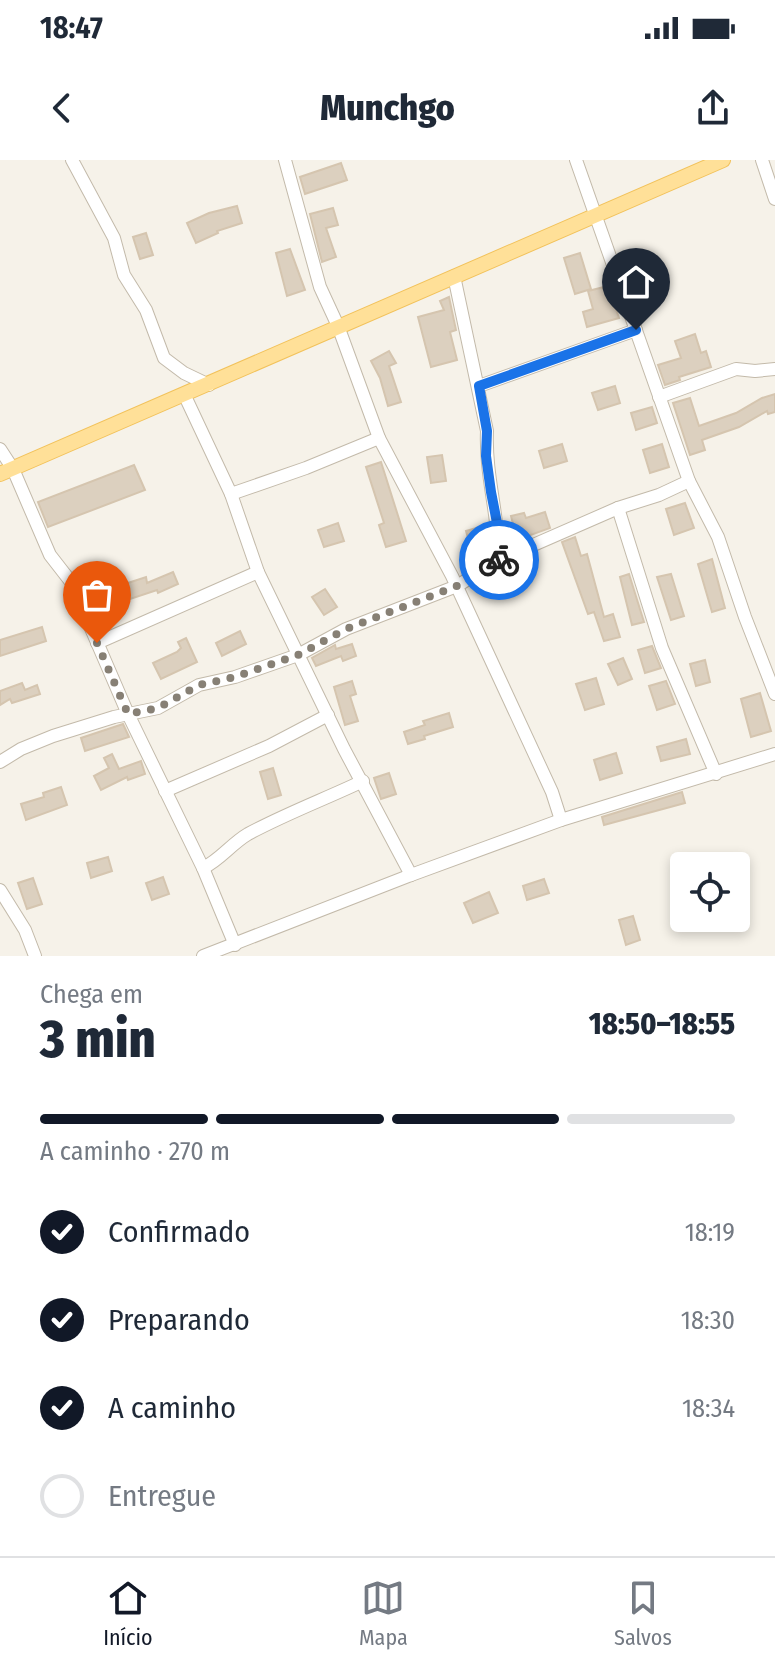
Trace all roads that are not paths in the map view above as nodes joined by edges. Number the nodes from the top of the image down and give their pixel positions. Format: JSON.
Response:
{"nodes":[{"id":1,"x":72,"y":160,"type":"edge"},
{"id":2,"x":285,"y":160,"type":"edge"},
{"id":3,"x":576,"y":160,"type":"edge"},
{"id":4,"x":723,"y":160,"type":"edge"},
{"id":5,"x":762,"y":160,"type":"edge"},
{"id":6,"x":698,"y":165,"type":"edge"},
{"id":7,"x":775,"y":199,"type":"edge"},
{"id":8,"x":595,"y":216,"type":"junction"},
{"id":9,"x":454,"y":276,"type":"junction"},
{"id":10,"x":338,"y":326,"type":"junction"},
{"id":11,"x":636,"y":330,"type":"junction"},
{"id":12,"x":775,"y":369,"type":"edge"},
{"id":13,"x":209,"y":385,"type":"junction"},
{"id":14,"x":479,"y":386,"type":"junction"},
{"id":15,"x":184,"y":394,"type":"junction"},
{"id":16,"x":659,"y":397,"type":"junction"},
{"id":17,"x":379,"y":438,"type":"junction"},
{"id":18,"x":0,"y":449,"type":"edge"},
{"id":19,"x":6,"y":471,"type":"edge"},
{"id":20,"x":689,"y":481,"type":"junction"},
{"id":21,"x":231,"y":494,"type":"junction"},
{"id":22,"x":618,"y":508,"type":"junction"},
{"id":23,"x":499,"y":560,"type":"junction"},
{"id":24,"x":258,"y":572,"type":"junction"},
{"id":25,"x":457,"y":586,"type":"junction"},
{"id":26,"x":97,"y":643,"type":"junction"},
{"id":27,"x":298,"y":655,"type":"junction"},
{"id":28,"x":775,"y":694,"type":"edge"},
{"id":29,"x":128,"y":714,"type":"junction"},
{"id":30,"x":328,"y":715,"type":"junction"},
{"id":31,"x":775,"y":754,"type":"edge"},
{"id":32,"x":0,"y":762,"type":"edge"},
{"id":33,"x":716,"y":774,"type":"junction"},
{"id":34,"x":363,"y":781,"type":"junction"},
{"id":35,"x":165,"y":791,"type":"junction"},
{"id":36,"x":561,"y":820,"type":"junction"},
{"id":37,"x":203,"y":868,"type":"junction"},
{"id":38,"x":411,"y":875,"type":"junction"},
{"id":39,"x":0,"y":890,"type":"edge"},
{"id":40,"x":235,"y":945,"type":"junction"},
{"id":41,"x":35,"y":956,"type":"edge"},
{"id":42,"x":203,"y":956,"type":"edge"}],
"edges":[{"from":1,"to":13,"type":"street"},
{"from":2,"to":10,"type":"street"},
{"from":3,"to":8,"type":"street"},
{"from":4,"to":6,"type":"main road"},
{"from":5,"to":7,"type":"street"},
{"from":6,"to":8,"type":"main road"},
{"from":8,"to":9,"type":"main road"},
{"from":8,"to":11,"type":"street"},
{"from":9,"to":10,"type":"main road"},
{"from":9,"to":14,"type":"street"},
{"from":10,"to":13,"type":"main road"},
{"from":10,"to":17,"type":"street"},
{"from":11,"to":14,"type":"street"},
{"from":11,"to":16,"type":"street"},
{"from":12,"to":16,"type":"street"},
{"from":13,"to":15,"type":"main road"},
{"from":14,"to":23,"type":"street"},
{"from":15,"to":19,"type":"main road"},
{"from":15,"to":21,"type":"street"},
{"from":16,"to":20,"type":"street"},
{"from":17,"to":21,"type":"street"},
{"from":17,"to":25,"type":"street"},
{"from":18,"to":19,"type":"street"},
{"from":19,"to":26,"type":"street"},
{"from":20,"to":22,"type":"street"},
{"from":20,"to":28,"type":"street"},
{"from":21,"to":24,"type":"street"},
{"from":22,"to":23,"type":"street"},
{"from":22,"to":33,"type":"street"},
{"from":23,"to":25,"type":"street"},
{"from":24,"to":26,"type":"street"},
{"from":24,"to":27,"type":"street"},
{"from":25,"to":27,"type":"street"},
{"from":25,"to":36,"type":"street"},
{"from":26,"to":29,"type":"street"},
{"from":27,"to":29,"type":"street"},
{"from":27,"to":30,"type":"street"},
{"from":29,"to":32,"type":"street"},
{"from":29,"to":35,"type":"street"},
{"from":30,"to":34,"type":"street"},
{"from":30,"to":35,"type":"street"},
{"from":31,"to":33,"type":"street"},
{"from":33,"to":36,"type":"street"},
{"from":34,"to":37,"type":"street"},
{"from":34,"to":38,"type":"street"},
{"from":35,"to":37,"type":"street"},
{"from":36,"to":38,"type":"street"},
{"from":37,"to":40,"type":"street"},
{"from":38,"to":40,"type":"street"},
{"from":39,"to":41,"type":"street"},
{"from":40,"to":42,"type":"street"}]}
